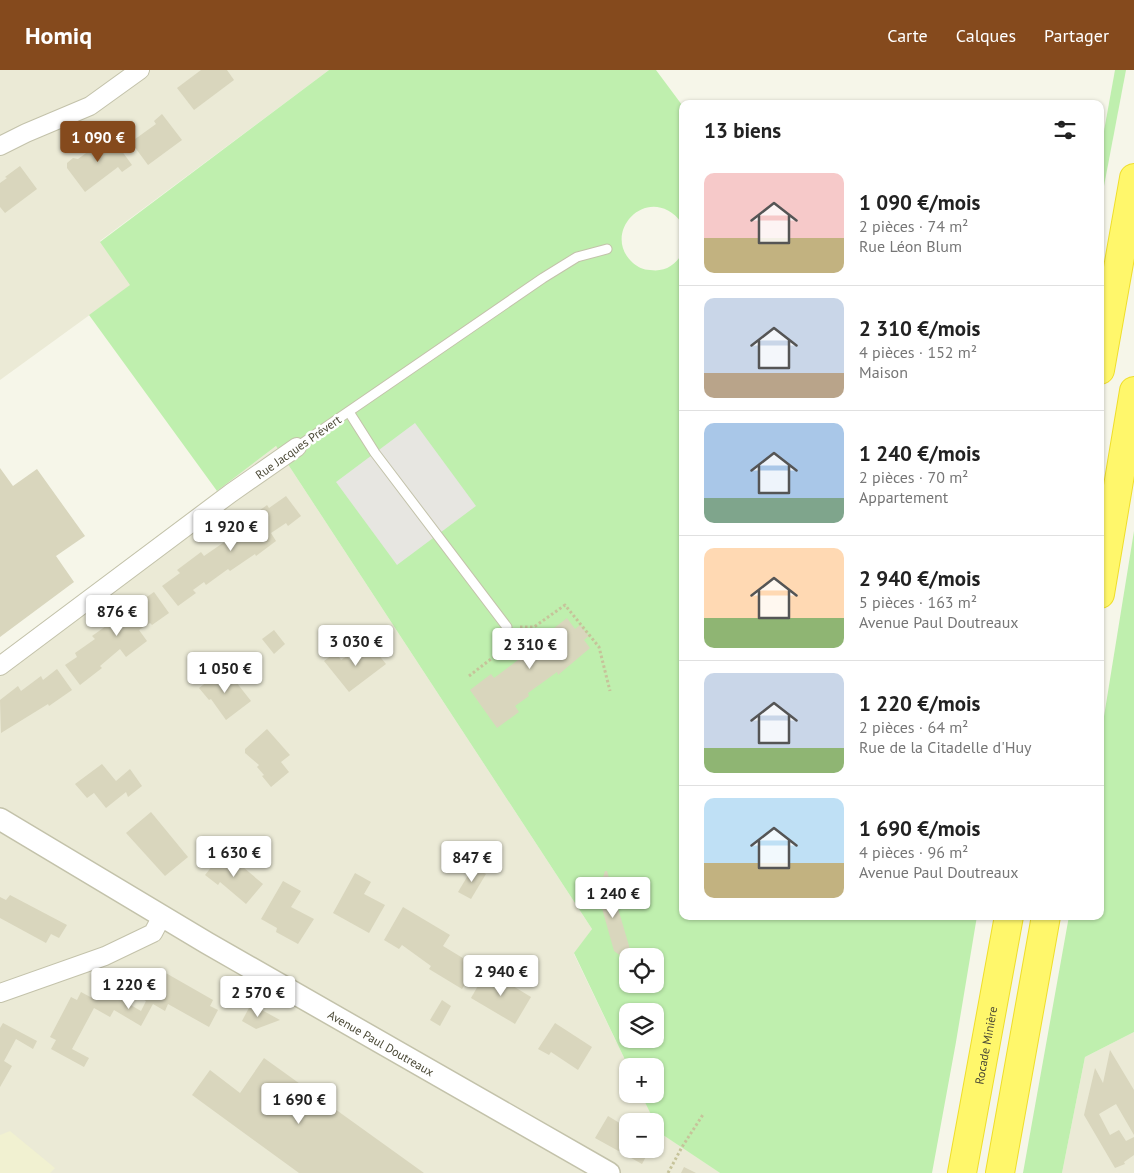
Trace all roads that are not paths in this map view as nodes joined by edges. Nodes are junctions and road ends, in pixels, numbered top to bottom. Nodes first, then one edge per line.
1 (140, 70) edge
2 (0, 146) edge
3 (1134, 178) edge
4 (607, 248) dead end
5 (1104, 346) edge
6 (1134, 391) edge
7 (349, 412) junction
8 (298, 447) joint
9 (1104, 570) edge
10 (507, 627) road end
11 (0, 666) edge
12 (0, 819) edge
13 (162, 916) junction
14 (1008, 920) edge
15 (1045, 920) edge
16 (0, 993) edge
17 (964, 1165) edge
18 (1001, 1169) edge
19 (609, 1173) edge

1 - 2 street
3 - 5 highway
4 - 7 lane, Rue Jacques Prévert
6 - 9 highway
7 - 8 lane, Rue Jacques Prévert
7 - 10 lane
8 - 11 street, Rue Jacques Prévert
12 - 13 street, Avenue Paul Doutreaux
13 - 16 street
13 - 19 street, Avenue Paul Doutreaux
14 - 17 highway, Rocade Minière
15 - 18 highway

